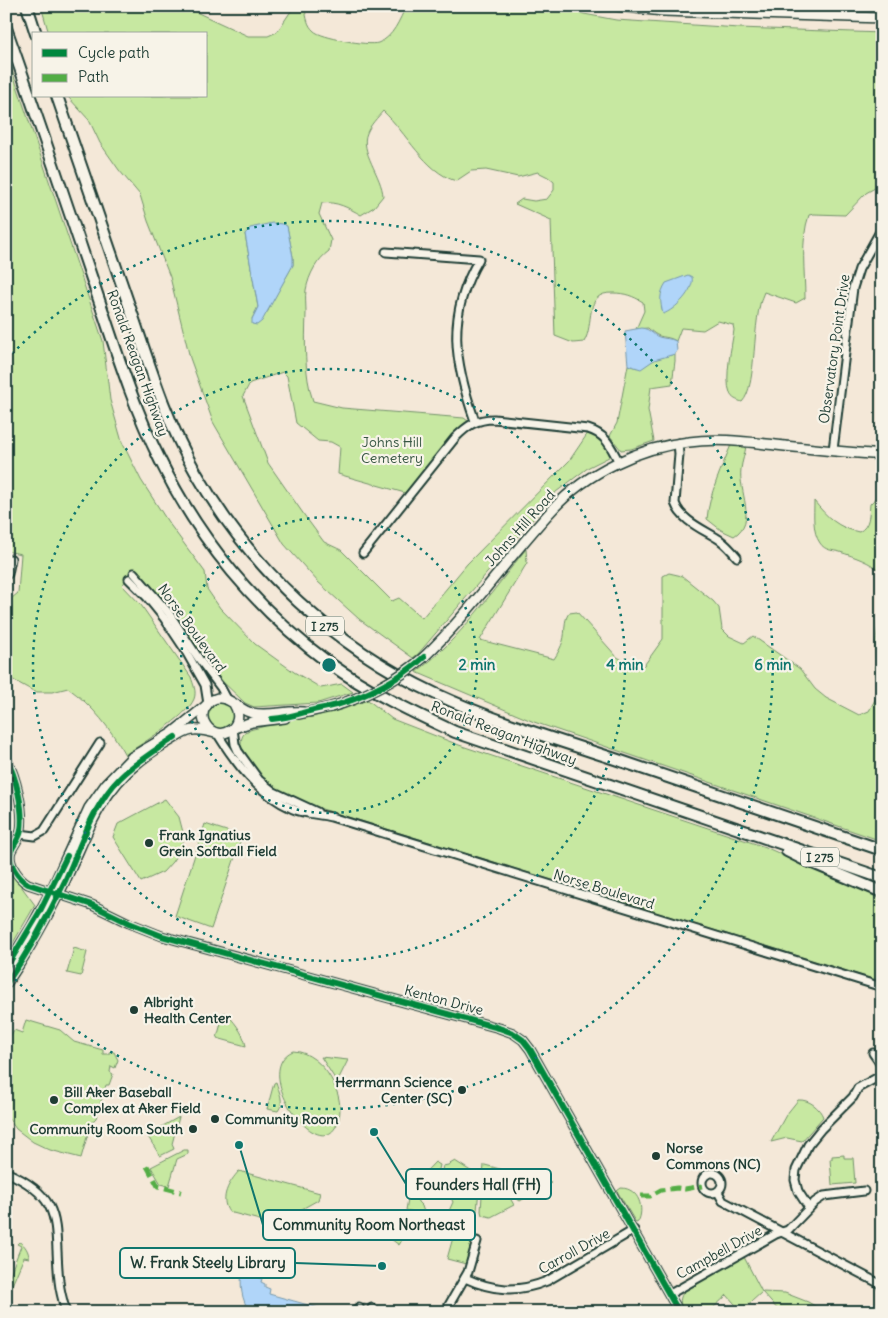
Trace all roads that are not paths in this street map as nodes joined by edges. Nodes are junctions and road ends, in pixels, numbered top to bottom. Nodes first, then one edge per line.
1 (27, 6) edge
2 (617, 6) edge
3 (853, 6) edge
4 (853, 16) junction
5 (882, 18) edge
6 (6, 28) edge
7 (35, 32) edge
8 (59, 98) edge
9 (882, 228) edge
10 (386, 252) dead end
11 (475, 421) junction
12 (678, 443) junction
13 (833, 450) junction
14 (882, 455) edge
15 (619, 462) junction
16 (363, 553) dead end
17 (737, 557) dead end
18 (11, 559) dead end
19 (6, 575) edge
20 (230, 702) junction
21 (207, 704) junction
22 (303, 712) junction
23 (234, 728) junction
24 (216, 733) junction
25 (100, 743) dead end
26 (6, 758) edge
27 (319, 814) junction
28 (20, 834) junction
29 (758, 836) junction
30 (882, 850) edge
31 (882, 878) edge
32 (882, 892) edge
33 (54, 893) junction
34 (6, 968) edge
35 (6, 984) edge
36 (882, 987) edge
37 (873, 1054) dead end
38 (882, 1066) edge
39 (882, 1075) edge
40 (6, 1172) edge
41 (864, 1191) dead end
42 (718, 1192) dead end
43 (809, 1208) junction
44 (634, 1230) junction
45 (780, 1232) junction
46 (477, 1240) dead end
47 (465, 1278) junction
48 (882, 1285) edge
49 (670, 1294) junction
50 (66, 1312) edge
51 (444, 1312) edge
52 (679, 1312) edge

1 - 7 highway
2 - 4 main road
3 - 4 street
4 - 5 main road
6 - 29 highway, Ronald Reagan Highway / I 275
8 - 30 highway, Ronald Reagan Highway / I 275
9 - 13 street, Observatory Point Drive
10 - 11 street
11 - 15 street
11 - 16 street
12 - 13 main road, Johns Hill Road
12 - 15 main road, Johns Hill Road
12 - 17 street
13 - 14 main road, Johns Hill Road
15 - 22 main road, Johns Hill Road, bridge
18 - 19 street
20 - 21 main road
20 - 21 street, Norse Boulevard
20 - 22 main road, Johns Hill Road
20 - 23 main road
21 - 24 main road
21 - 33 main road
22 - 23 main road, Johns Hill Road
23 - 24 main road
23 - 27 street, Norse Boulevard
24 - 27 street, Norse Boulevard
24 - 33 main road
25 - 28 street
26 - 28 street
27 - 36 street, Norse Boulevard
28 - 33 street, Kenton Drive
29 - 31 highway, Ronald Reagan Highway / I 275
29 - 32 highway
33 - 34 main road
33 - 35 main road
33 - 44 street, Kenton Drive
37 - 38 street
39 - 43 street
40 - 50 street
41 - 43 street, Campbell Drive
42 - 45 street, Campbell Drive
43 - 45 street, Campbell Drive
44 - 47 street, Carroll Drive
44 - 49 street, Kenton Drive
45 - 48 street, Campbell Drive
45 - 49 street, Campbell Drive
46 - 47 street
47 - 51 street
49 - 52 street, Kenton Drive

